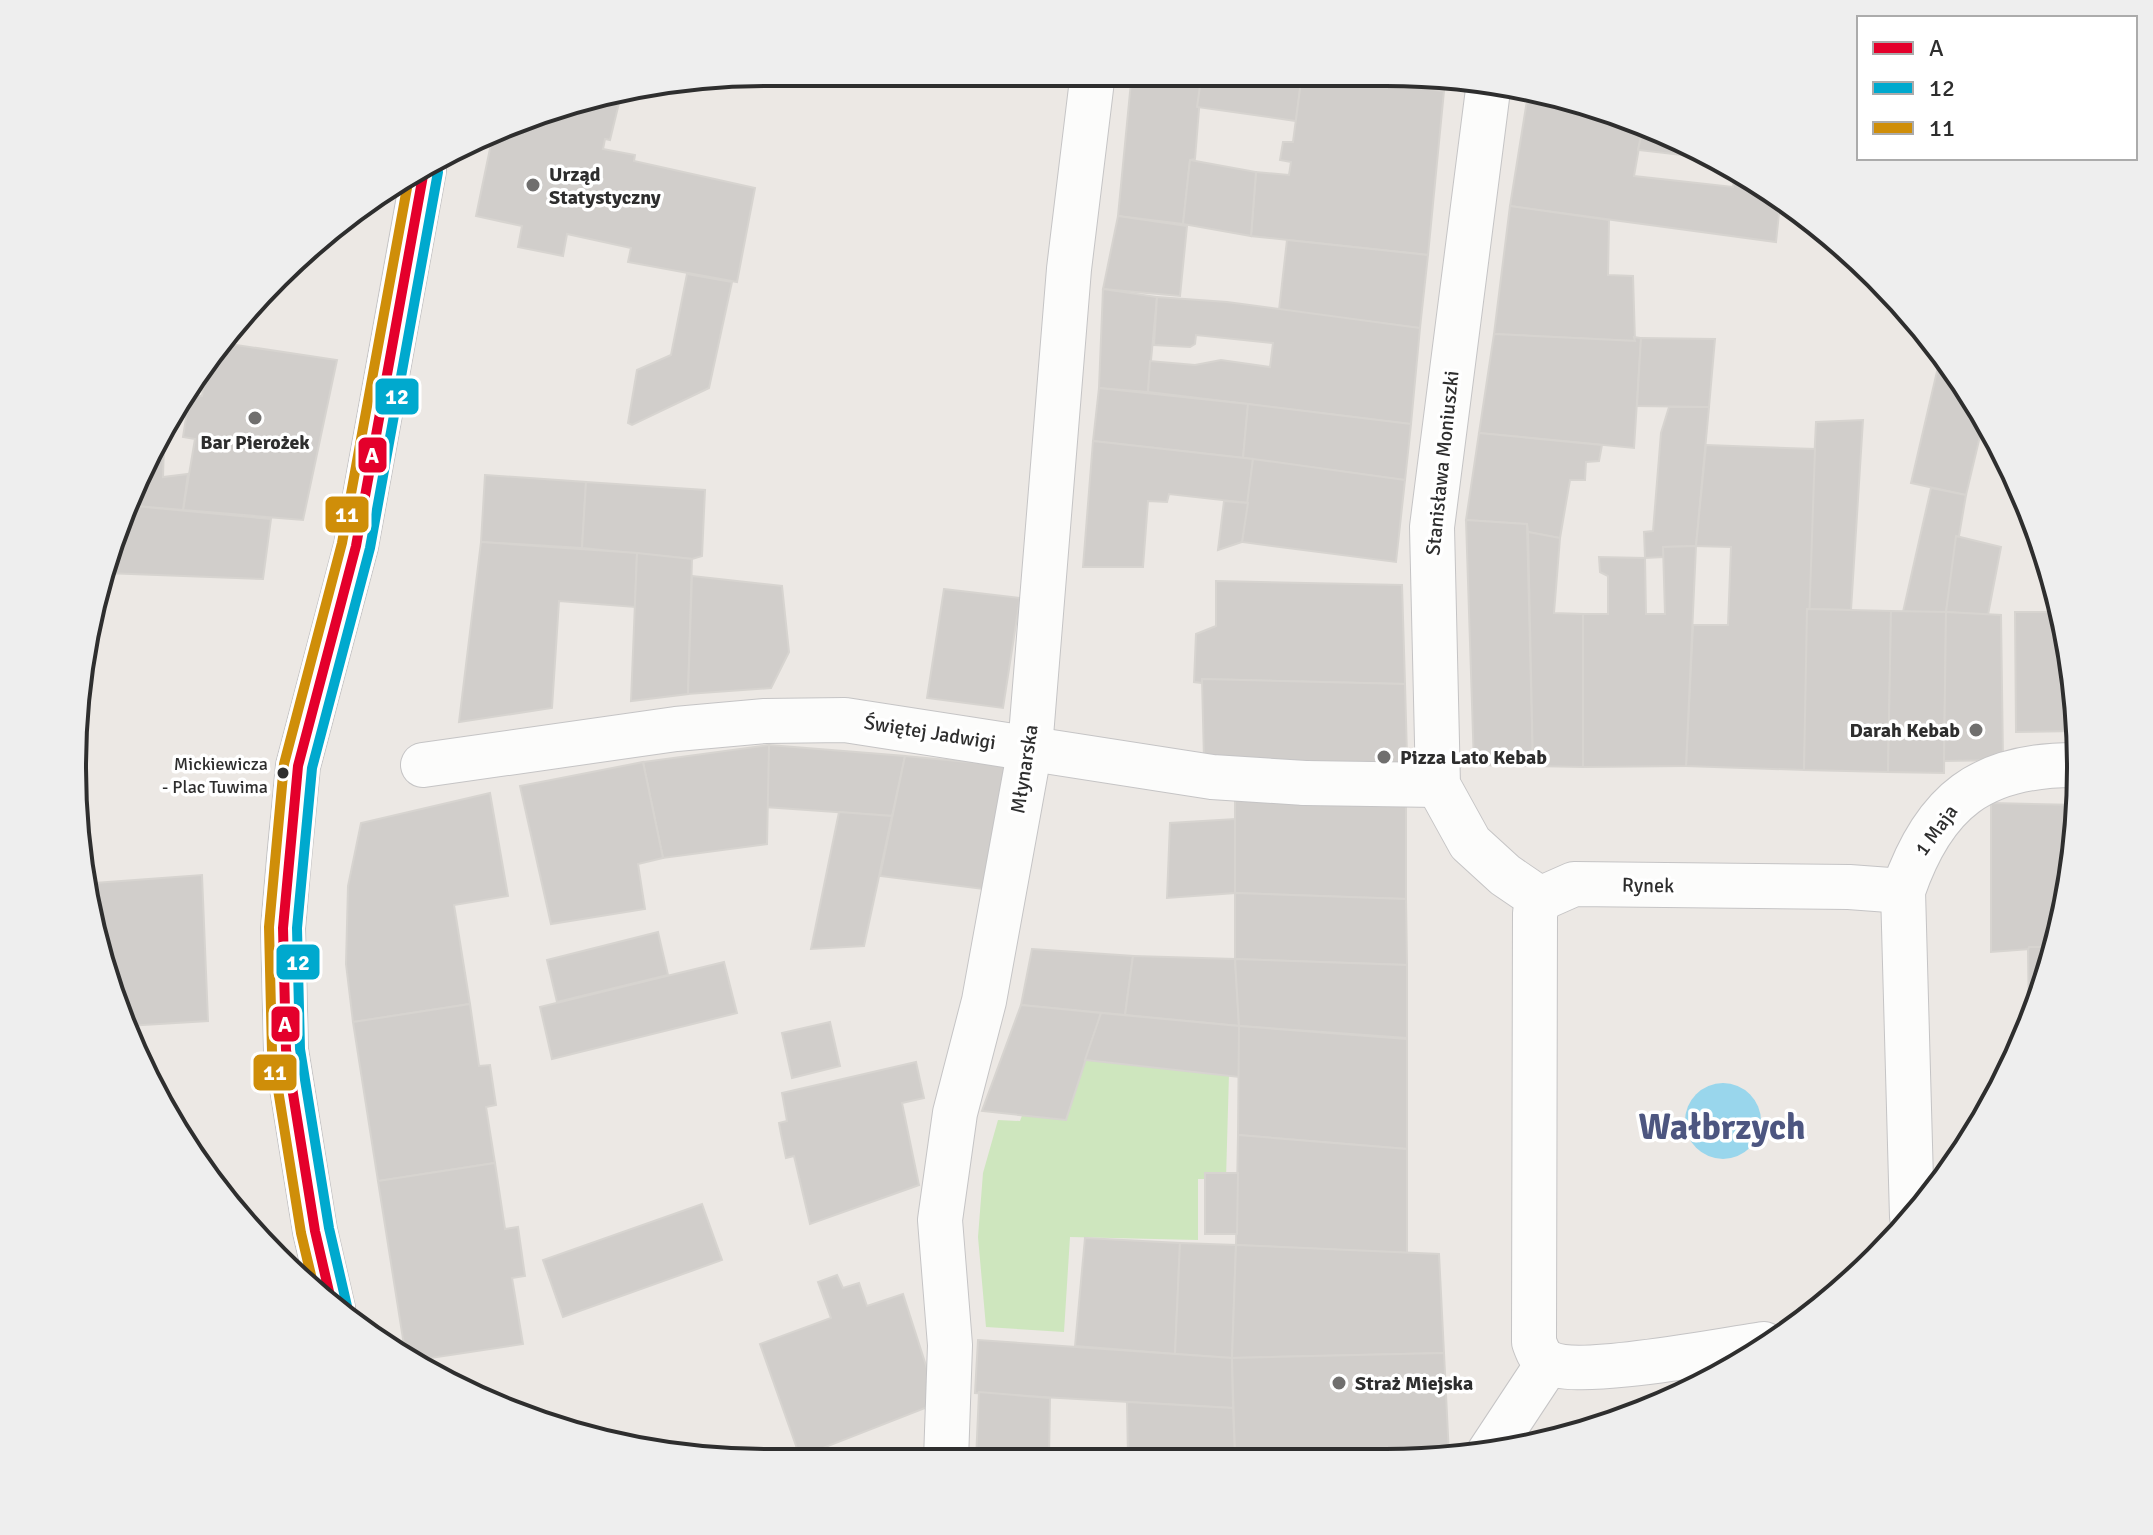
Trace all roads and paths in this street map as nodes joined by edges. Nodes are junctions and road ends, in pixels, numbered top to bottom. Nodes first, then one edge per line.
1 (1091, 86) edge
2 (1488, 94) edge
3 (422, 180) edge
4 (1030, 748) junction
5 (423, 765) dead end
6 (2067, 765) edge
7 (1438, 785) junction
8 (1903, 891) junction
9 (1540, 899) junction
10 (1912, 1200) edge
11 (328, 1288) edge
12 (1744, 1347) edge
13 (1548, 1363) junction
14 (1498, 1439) edge
15 (946, 1449) edge

1 - 4 street, Młynarska
2 - 7 street, Stanisława Moniuszki
3 - 11 street
4 - 5 street, Świętej Jadwigi
4 - 7 street, Świętej Jadwigi
4 - 15 street, Młynarska
6 - 8 street, 1 Maja
7 - 9 street, Stanisława Moniuszki
8 - 9 street, Rynek
8 - 10 street
9 - 13 street
12 - 13 street
13 - 14 street

